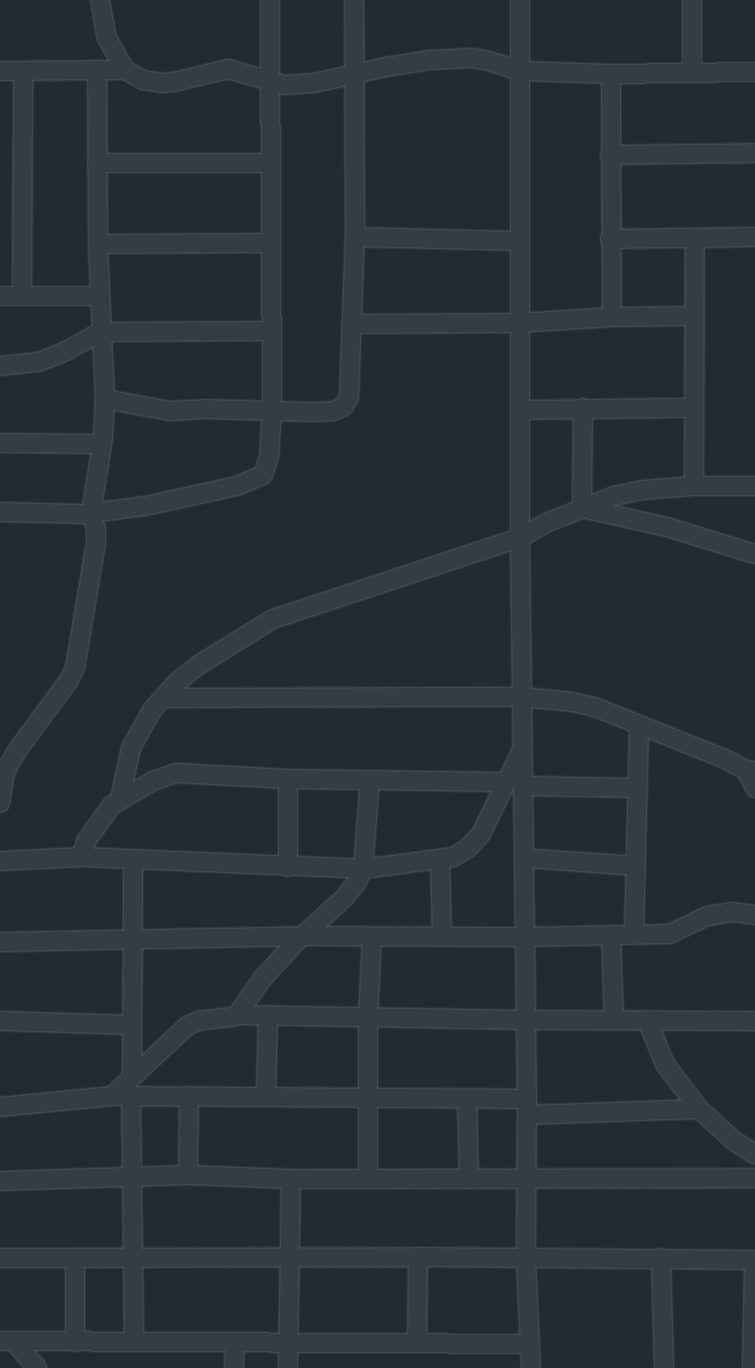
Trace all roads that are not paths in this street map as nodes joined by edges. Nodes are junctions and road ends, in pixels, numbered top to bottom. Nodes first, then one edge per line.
1 (100, 0) edge
2 (270, 0) edge
3 (354, 0) edge
4 (520, 0) edge
5 (692, 0) edge
6 (97, 70) junction
7 (125, 70) junction
8 (0, 72) edge
9 (23, 72) junction
10 (520, 72) junction
11 (755, 72) edge
12 (692, 73) junction
13 (611, 74) junction
14 (355, 75) junction
15 (270, 80) junction
16 (755, 153) edge
17 (610, 156) junction
18 (98, 163) junction
19 (270, 163) junction
20 (355, 237) junction
21 (755, 237) edge
22 (610, 239) junction
23 (695, 239) junction
24 (518, 241) junction
25 (271, 243) junction
26 (98, 244) junction
27 (0, 296) edge
28 (22, 296) junction
29 (99, 296) junction
30 (694, 316) junction
31 (612, 317) junction
32 (518, 323) junction
33 (352, 324) junction
34 (272, 331) junction
35 (100, 332) junction
36 (0, 366) edge
37 (105, 399) junction
38 (583, 408) junction
39 (694, 408) junction
40 (272, 410) junction
41 (520, 410) junction
42 (0, 443) edge
43 (102, 444) junction
44 (694, 486) junction
45 (755, 486) edge
46 (582, 508) junction
47 (0, 512) edge
48 (91, 513) junction
49 (520, 538) junction
50 (755, 554) edge
51 (522, 697) junction
52 (163, 698) junction
53 (639, 726) junction
54 (750, 770) edge
55 (288, 779) junction
56 (370, 780) junction
57 (515, 784) junction
58 (637, 788) junction
59 (755, 788) edge
60 (120, 799) junction
61 (0, 802) edge
62 (82, 857) junction
63 (524, 858) junction
64 (440, 860) junction
65 (0, 861) edge
66 (133, 861) junction
67 (635, 866) junction
68 (288, 867) junction
69 (363, 869) junction
70 (755, 915) edge
71 (634, 934) junction
72 (611, 935) junction
73 (304, 936) junction
74 (442, 936) junction
75 (372, 937) junction
76 (525, 937) junction
77 (133, 939) junction
78 (0, 942) edge
79 (237, 1015) junction
80 (268, 1015) junction
81 (368, 1017) junction
82 (526, 1020) junction
83 (614, 1020) junction
84 (647, 1020) junction
85 (755, 1020) edge
86 (0, 1021) edge
87 (132, 1025) junction
88 (132, 1076) junction
89 (112, 1096) junction
90 (131, 1096) junction
91 (189, 1096) junction
92 (266, 1098) junction
93 (368, 1098) junction
94 (467, 1100) junction
95 (0, 1107) edge
96 (527, 1107) junction
97 (699, 1110) junction
98 (755, 1154) edge
99 (188, 1175) junction
100 (368, 1177) junction
101 (132, 1178) junction
102 (469, 1178) junction
103 (755, 1178) edge
104 (291, 1179) junction
105 (526, 1179) junction
106 (0, 1181) edge
107 (132, 1257) junction
108 (289, 1257) junction
109 (418, 1257) junction
110 (0, 1258) edge
111 (75, 1258) junction
112 (661, 1258) junction
113 (526, 1259) junction
114 (754, 1260) edge
115 (7, 1341) edge
116 (75, 1342) junction
117 (134, 1342) junction
118 (234, 1342) junction
119 (288, 1343) junction
120 (418, 1343) junction
121 (529, 1344) junction
122 (37, 1368) edge
123 (234, 1368) edge
124 (288, 1368) edge
125 (531, 1368) edge
126 (664, 1368) edge
127 (752, 1368) edge

1 - 7 street
2 - 15 street
3 - 14 street
4 - 10 street
5 - 12 street
6 - 7 street
6 - 9 street
6 - 18 street
7 - 15 street
8 - 9 street
9 - 28 street
10 - 13 street
10 - 14 street
10 - 24 street
11 - 12 street
12 - 13 street
13 - 17 street
14 - 15 street
14 - 20 street
15 - 19 street
16 - 17 street
17 - 22 street
18 - 19 street
18 - 26 street
19 - 25 street
20 - 24 street
20 - 33 street
21 - 23 street
22 - 23 street
22 - 31 street
23 - 30 street
24 - 32 street
25 - 26 street
25 - 34 street
26 - 29 street
27 - 28 street
28 - 29 street
29 - 35 street
30 - 31 street
30 - 39 street
31 - 32 street
32 - 33 street
32 - 41 street
33 - 40 street
34 - 35 street
34 - 40 street
35 - 36 street
35 - 37 street
37 - 40 street
37 - 43 street
38 - 39 street
38 - 41 street
38 - 46 street
39 - 44 street
40 - 48 street
41 - 49 street
42 - 43 street
43 - 48 street
44 - 45 street
44 - 46 street
46 - 49 street
46 - 50 street
47 - 48 street
48 - 61 street
49 - 51 street
49 - 52 street
51 - 52 street
51 - 53 street
51 - 57 street
52 - 60 street
53 - 54 street
53 - 58 street
54 - 59 street
55 - 56 street
55 - 60 street
55 - 68 street
56 - 57 street
56 - 69 street
57 - 58 street
57 - 63 street
57 - 64 street
58 - 67 street
60 - 62 street
62 - 65 street
62 - 66 street
63 - 67 street
63 - 76 street
64 - 69 street
64 - 74 street
66 - 68 street
66 - 77 street
67 - 71 street
68 - 69 street
69 - 73 street
70 - 71 street
71 - 72 street
72 - 76 street
72 - 83 street
73 - 75 street
73 - 77 street
73 - 79 street
74 - 75 street
74 - 76 street
75 - 81 street
76 - 82 street
77 - 78 street
77 - 87 street
79 - 80 street
79 - 88 street
80 - 81 street
80 - 92 street
81 - 82 street
81 - 93 street
82 - 83 street
82 - 96 street
83 - 84 street
84 - 85 street
84 - 97 street
86 - 87 street
87 - 88 street
88 - 89 street
89 - 90 street
89 - 95 street
90 - 91 street
90 - 101 street
91 - 92 street
91 - 99 street
92 - 93 street
93 - 94 street
93 - 100 street
94 - 96 street
94 - 102 street
96 - 97 street
96 - 105 street
97 - 98 street
99 - 101 street
99 - 104 street
100 - 102 street
100 - 104 street
101 - 106 street
101 - 107 street
102 - 105 street
103 - 105 street
104 - 108 street
105 - 113 street
107 - 108 street
107 - 111 street
107 - 117 street
108 - 109 street
108 - 119 street
109 - 113 street
109 - 120 street
110 - 111 street
111 - 116 street
112 - 113 street
112 - 114 street
112 - 126 street
113 - 121 street
114 - 127 street
115 - 116 street
115 - 122 street
116 - 117 street
117 - 118 street
118 - 119 street
118 - 123 street
119 - 120 street
119 - 124 street
120 - 121 street
121 - 125 street

